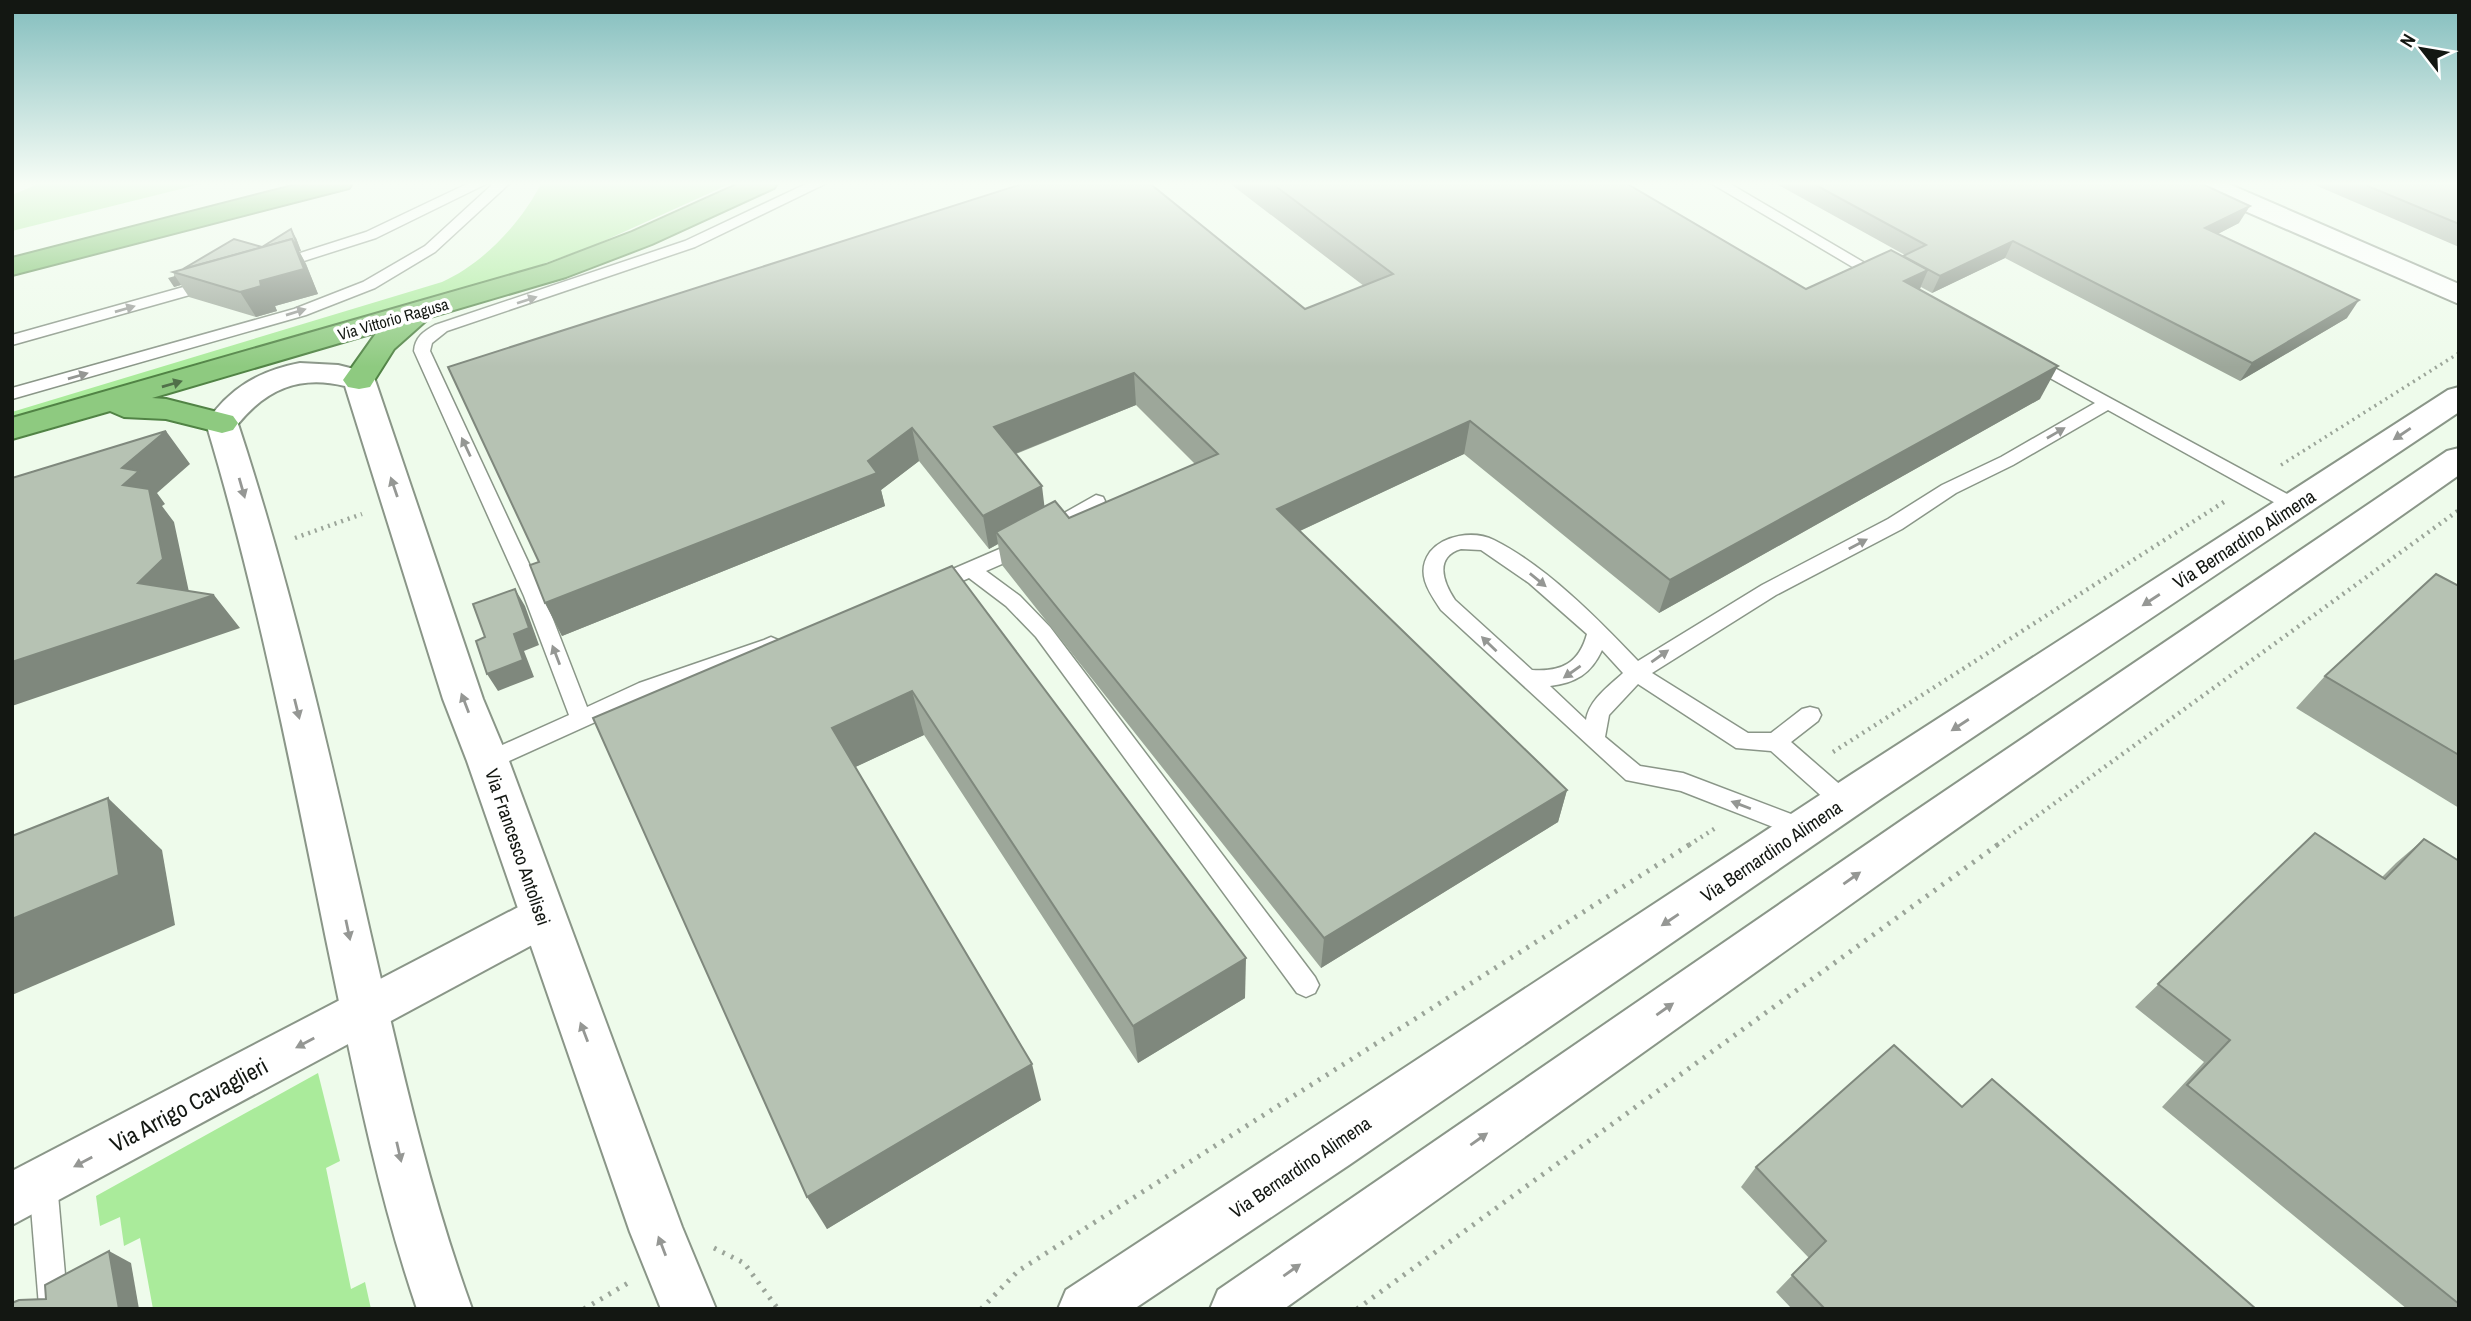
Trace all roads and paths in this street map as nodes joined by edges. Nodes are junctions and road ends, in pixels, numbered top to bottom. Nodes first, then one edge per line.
1 (102, 244) edge
2 (343, 244) edge
3 (436, 244) edge
4 (624, 244) edge
5 (690, 244) edge
6 (1824, 244) edge
7 (2342, 244) edge
8 (12, 267) edge
9 (266, 268) edge
10 (227, 280) edge
11 (1898, 286) edge
12 (2459, 295) edge
13 (425, 310) junction
14 (12, 340) edge
15 (2015, 351) edge
16 (2459, 353) edge
17 (359, 380) junction
18 (12, 394) edge
19 (2459, 397) edge
20 (2108, 403) junction
21 (97, 406) junction
22 (222, 423) junction
23 (12, 429) edge
24 (2318, 443) dead end
25 (2459, 459) edge
26 (2230, 498) dead end
27 (1096, 500) dead end
28 (2295, 506) junction
29 (2459, 510) edge
30 (364, 514) dead end
31 (292, 539) dead end
32 (972, 570) junction
33 (908, 595) edge
34 (1598, 632) junction
35 (792, 639) edge
36 (1636, 673) junction
37 (1526, 678) junction
38 (1810, 715) dead end
39 (581, 719) junction
40 (1594, 740) junction
41 (1776, 742) junction
42 (1828, 755) dead end
43 (488, 761) junction
44 (1844, 802) junction
45 (1718, 827) dead end
46 (1804, 829) junction
47 (542, 918) junction
48 (1306, 985) dead end
49 (365, 1011) junction
50 (28, 1191) edge
51 (707, 1246) dead end
52 (54, 1306) edge
53 (445, 1309) edge
54 (689, 1309) edge
55 (778, 1309) edge
56 (981, 1309) edge
57 (1085, 1309) edge
58 (1237, 1309) edge
59 (1357, 1309) edge

1 - 8 highway
2 - 9 lane
18 -> 3 lane
4 - 13 highway, Via Vittorio Ragusa
39 -> 5 lane
6 - 11 lane
7 - 12 street
14 -> 10 lane
13 - 17 highway
21 -> 13 highway, Via Vittorio Ragusa
15 - 20 lane
16 - 24 path
17 - 22 street
43 -> 17 street, Via Francesco Antolisei
19 -> 28 street, Via Bernardino Alimena
20 - 28 lane
36 -> 20 lane
21 - 22 highway
21 - 23 highway, Via Vittorio Ragusa
22 -> 49 street
58 -> 25 street
26 - 42 path
27 - 32 lane
28 -> 44 street, Via Bernardino Alimena
29 - 59 path
30 - 31 path
32 - 33 lane
32 - 48 lane
34 - 36 lane
34 -> 37 lane
37 -> 34 lane
35 - 39 lane
36 - 40 lane
36 - 41 lane
37 - 40 lane
38 - 41 lane
39 - 43 lane
46 -> 40 lane
41 - 44 lane
43 - 47 street, Via Francesco Antolisei
44 - 46 street, Via Bernardino Alimena
45 - 56 path
46 -> 57 street, Via Bernardino Alimena
47 - 49 street, Via Arrigo Cavaglieri
54 -> 47 street, Via Francesco Antolisei
49 -> 50 street, Via Arrigo Cavaglieri
49 -> 53 street
50 - 52 lane
51 - 55 path

